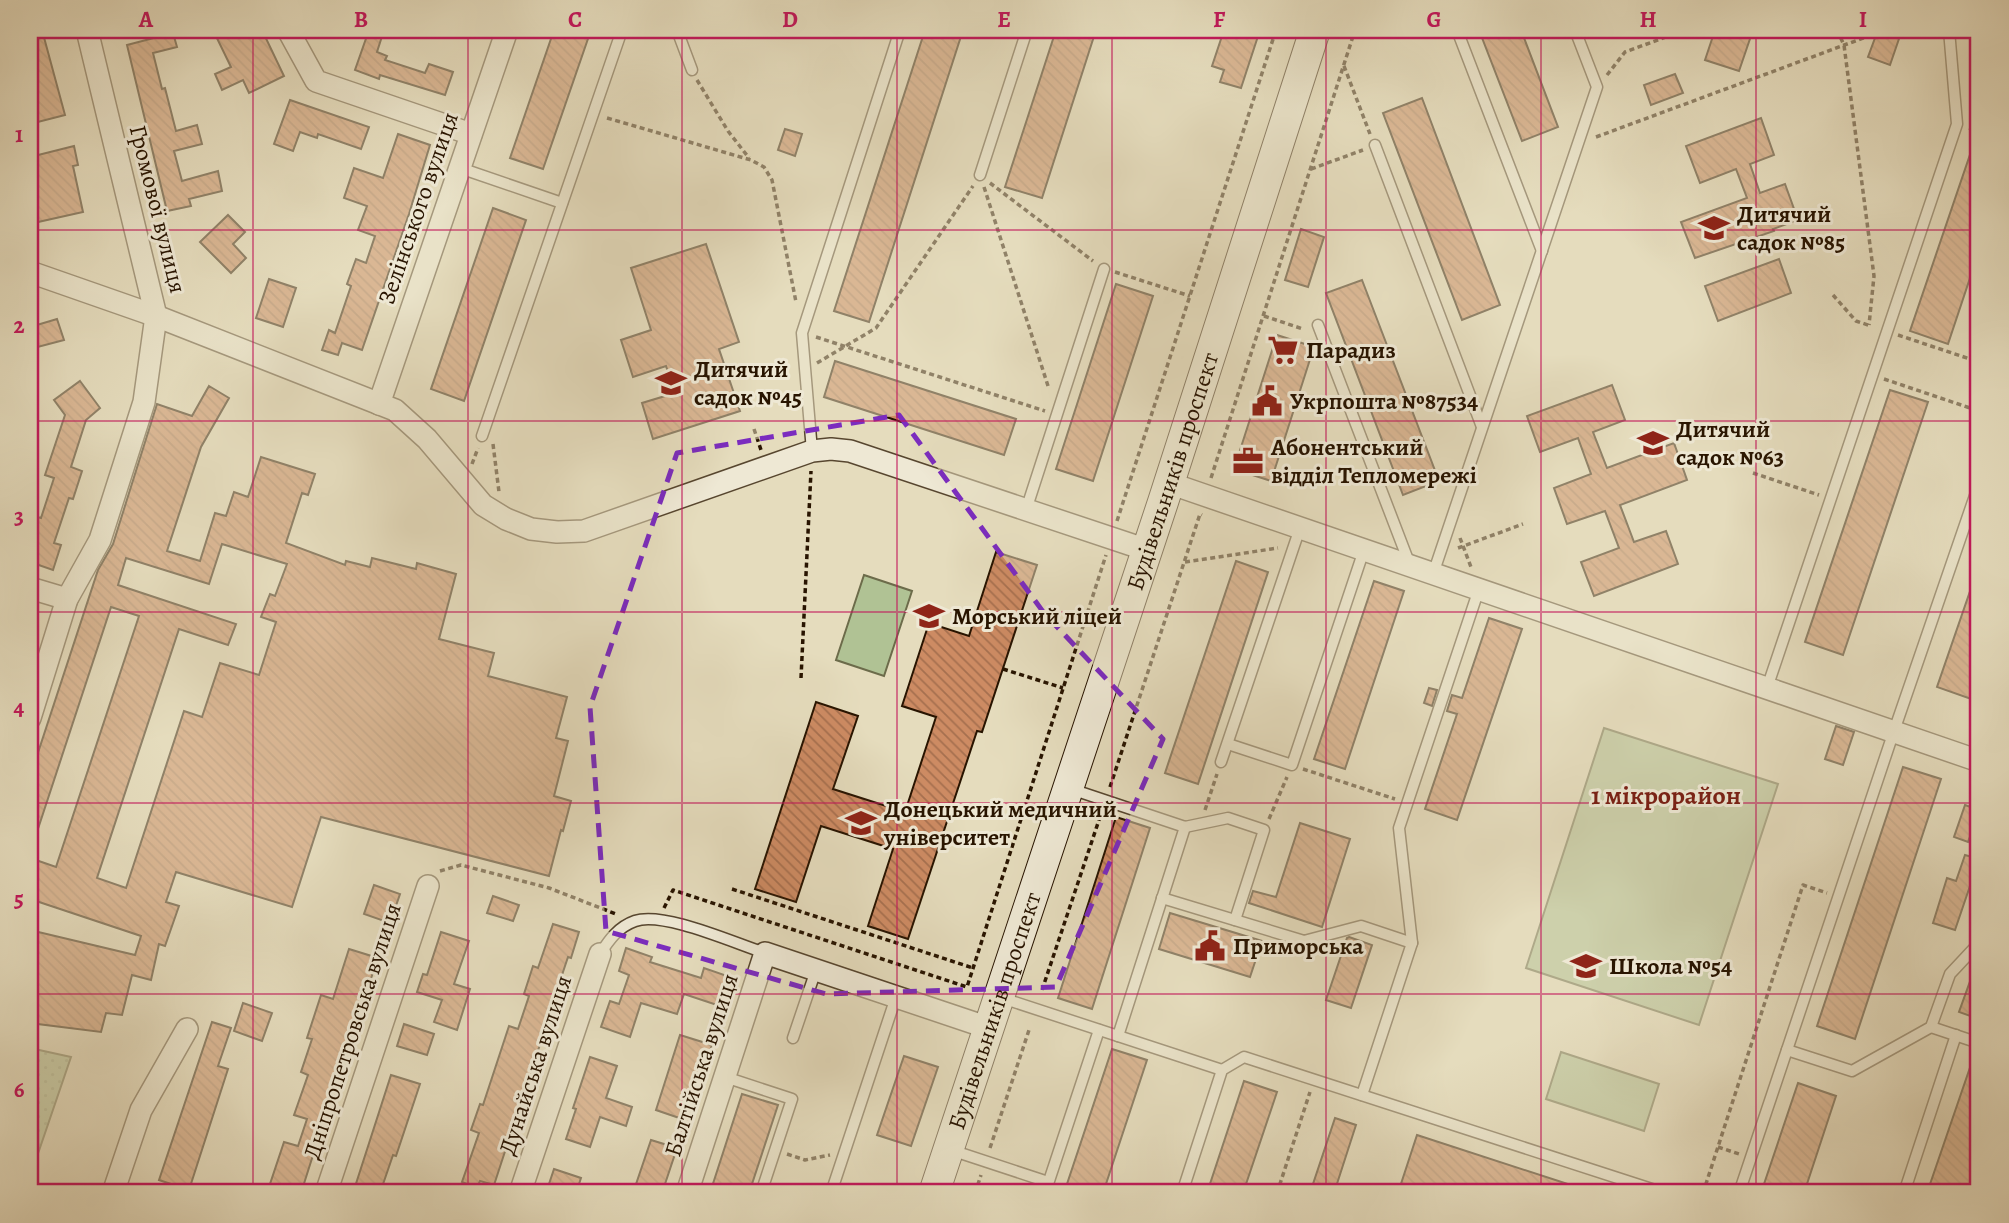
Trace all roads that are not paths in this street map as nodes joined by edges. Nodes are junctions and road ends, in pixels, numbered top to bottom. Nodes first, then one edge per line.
1 (88, 30) edge
2 (288, 30) edge
3 (507, 30) edge
4 (622, 30) edge
5 (677, 30) edge
6 (900, 30) edge
7 (1027, 30) edge
8 (1315, 30) edge
9 (1457, 30) edge
10 (1575, 30) edge
11 (1950, 30) edge
12 (692, 70) road end
13 (471, 134) junction
14 (1375, 145) road end
15 (460, 168) junction
16 (980, 176) road end
17 (562, 203) junction
18 (1542, 251) junction
19 (1104, 269) road end
20 (30, 272) edge
21 (156, 316) junction
22 (1320, 330) road end
23 (379, 404) junction
24 (1482, 427) junction
25 (487, 437) road end
26 (812, 452) junction
27 (1169, 483) junction
28 (1979, 484) edge
29 (1026, 510) junction
30 (1296, 537) junction
31 (1364, 550) junction
32 (1147, 551) junction
33 (1436, 564) junction
34 (1410, 566) junction
35 (30, 588) edge
36 (1479, 589) junction
37 (68, 599) junction
38 (1767, 688) junction
39 (30, 718) edge
40 (1894, 732) junction
41 (1228, 744) junction
42 (1979, 761) edge
43 (1221, 762) road end
44 (1068, 788) junction
45 (1185, 827) junction
46 (428, 886) road end
47 (1162, 898) junction
48 (1235, 920) junction
49 (1412, 943) junction
50 (1979, 943) edge
51 (765, 953) junction
52 (600, 954) joint
53 (816, 970) junction
54 (896, 997) junction
55 (999, 997) junction
56 (1931, 1027) junction
57 (989, 1028) junction
58 (187, 1029) dead end
59 (1098, 1030) junction
60 (1956, 1035) junction
61 (1118, 1036) junction
62 (793, 1038) dead end
63 (1979, 1043) edge
64 (1787, 1049) junction
65 (1222, 1070) junction
66 (725, 1077) junction
67 (1362, 1095) junction
68 (949, 1149) junction
69 (1046, 1188) edge
70 (113, 1193) edge
71 (326, 1193) edge
72 (520, 1193) edge
73 (687, 1193) edge
74 (761, 1193) edge
75 (831, 1193) edge
76 (934, 1193) edge
77 (1182, 1193) edge
78 (1664, 1193) edge
79 (1739, 1193) edge
80 (1904, 1193) edge

1 - 21 street, Громової вулиця
2 - 13 street
3 - 13 street, Зелінського вулиця
4 - 17 lane
5 - 12 lane
6 - 26 lane
7 - 16 lane
8 - 27 main road, Будівельників проспект
9 - 18 lane
10 - 18 lane
11 - 38 lane
13 - 15 street, Зелінського вулиця
14 - 24 lane
15 - 17 lane
15 - 23 street, Зелінського вулиця
17 - 25 lane
18 - 24 lane
19 - 29 lane
20 - 21 street
21 - 23 street
21 - 37 street, Громової вулиця
22 - 34 lane
23 - 26 street
24 - 33 lane
26 - 29 street
27 - 30 street
27 - 32 main road, Будівельників проспект
28 - 40 lane
29 - 32 street
30 - 31 street
30 - 41 lane
31 - 34 street
31 - 41 lane
32 - 44 main road, Будівельників проспект
33 - 34 street
33 - 36 street
35 - 37 street
36 - 38 street
36 - 49 lane
37 - 39 street, Громової вулиця
38 - 40 street
40 - 42 street
40 - 64 lane
41 - 43 lane
44 - 45 lane
44 - 55 main road, Будівельників проспект
45 - 47 lane
45 - 48 lane
46 - 71 street, Дніпропетровська вулиця
47 - 48 lane
47 - 61 lane
48 - 49 lane
49 - 67 lane
50 - 56 lane
51 - 52 lane
51 - 53 street
51 - 66 street, Балтійська вулиця
52 - 72 street, Дунайська вулиця
53 - 54 street
53 - 62 lane
54 - 57 street
54 - 75 lane
55 - 57 main road, Будівельників проспект
55 - 59 lane
56 - 60 lane
56 - 64 lane
57 - 68 main road, Будівельників проспект
58 - 70 street
59 - 61 lane
59 - 69 lane
60 - 63 lane
60 - 80 lane
61 - 65 lane
64 - 79 lane
65 - 67 lane
65 - 77 lane
66 - 73 street, Балтійська вулиця
66 - 74 lane
67 - 78 lane
68 - 69 lane
68 - 76 main road, Будівельників проспект

